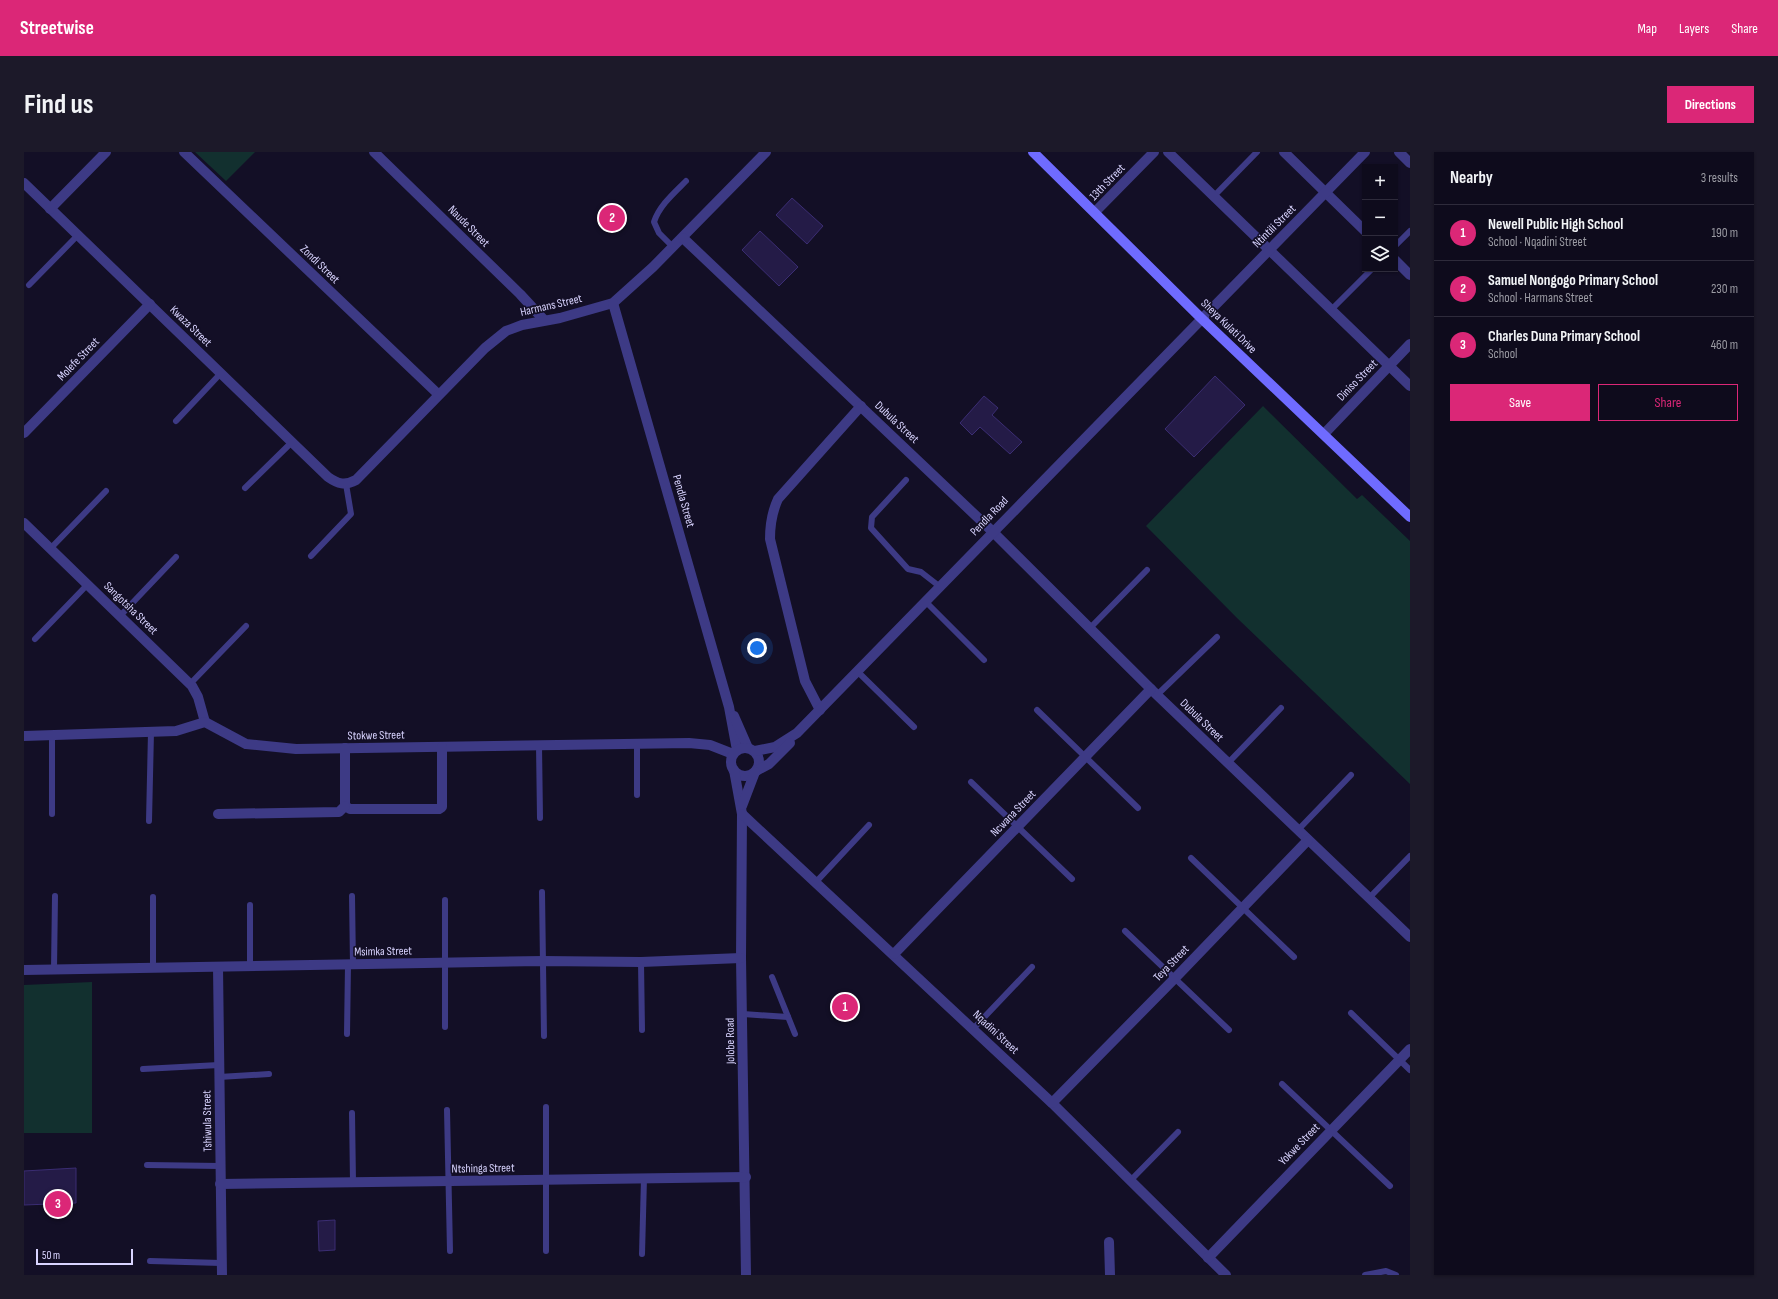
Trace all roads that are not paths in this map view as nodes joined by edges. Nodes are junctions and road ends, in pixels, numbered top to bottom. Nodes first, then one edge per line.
1 (106, 152) edge
2 (184, 152) edge
3 (374, 152) edge
4 (766, 152) edge
5 (1033, 152) edge
6 (1154, 152) edge
7 (1168, 152) edge
8 (1257, 152) edge
9 (1284, 152) edge
10 (1365, 152) edge
11 (1400, 152) edge
12 (1410, 163) edge
13 (686, 181) dead end
14 (24, 183) edge
15 (1325, 192) junction
16 (1214, 196) junction
17 (50, 208) junction
18 (1095, 212) junction
19 (1362, 228) edge
20 (1410, 231) edge
21 (78, 235) junction
22 (683, 238) junction
23 (1398, 243) edge
24 (673, 247) junction
25 (1268, 250) junction
26 (1398, 263) edge
27 (1369, 272) edge
28 (1410, 275) edge
29 (29, 285) dead end
30 (612, 303) junction
31 (150, 304) junction
32 (1331, 310) junction
33 (1201, 318) junction
34 (544, 320) junction
35 (1410, 344) edge
36 (1389, 366) junction
37 (222, 374) junction
38 (1410, 386) edge
39 (438, 394) junction
40 (861, 406) junction
41 (176, 421) dead end
42 (24, 433) edge
43 (1324, 434) junction
44 (292, 442) junction
45 (906, 480) dead end
46 (344, 484) junction
47 (245, 488) dead end
48 (106, 491) dead end
49 (1410, 517) edge
50 (24, 524) edge
51 (992, 531) junction
52 (50, 548) junction
53 (311, 556) dead end
54 (176, 557) dead end
55 (1147, 570) dead end
56 (88, 584) junction
57 (939, 586) junction
58 (925, 601) junction
59 (120, 616) junction
60 (246, 626) dead end
61 (1090, 628) junction
62 (1216, 637) dead end
63 (35, 639) dead end
64 (984, 660) dead end
65 (857, 671) junction
66 (190, 684) junction
67 (1154, 692) junction
68 (1280, 708) dead end
69 (820, 710) junction
70 (1037, 710) dead end
71 (205, 722) junction
72 (914, 727) dead end
73 (151, 732) junction
74 (797, 733) junction
75 (24, 736) edge
76 (52, 736) junction
77 (637, 743) junction
78 (539, 745) junction
79 (442, 747) junction
80 (345, 748) junction
81 (743, 750) junction
82 (1086, 757) junction
83 (1228, 763) junction
84 (734, 770) junction
85 (755, 772) junction
86 (1351, 775) dead end
87 (971, 782) dead end
88 (638, 795) dead end
89 (345, 806) junction
90 (1138, 808) dead end
91 (742, 810) junction
92 (52, 814) dead end
93 (218, 814) dead end
94 (540, 818) dead end
95 (149, 821) dead end
96 (869, 825) dead end
97 (1018, 827) junction
98 (1298, 830) junction
99 (1308, 840) junction
100 (1410, 856) edge
101 (1191, 858) dead end
102 (1072, 879) dead end
103 (816, 882) junction
104 (542, 892) dead end
105 (55, 896) dead end
106 (352, 896) dead end
107 (153, 897) dead end
108 (1369, 898) junction
109 (445, 900) dead end
110 (250, 905) dead end
111 (1242, 908) junction
112 (1125, 931) dead end
113 (1410, 937) edge
114 (894, 954) junction
115 (1294, 957) dead end
116 (741, 958) junction
117 (543, 961) junction
118 (641, 962) junction
119 (445, 963) junction
120 (350, 965) junction
121 (218, 967) junction
122 (250, 967) junction
123 (1032, 967) dead end
124 (153, 968) junction
125 (54, 969) junction
126 (24, 970) edge
127 (772, 977) dead end
128 (1174, 979) junction
129 (1351, 1013) dead end
130 (743, 1014) junction
131 (788, 1017) junction
132 (445, 1027) dead end
133 (973, 1029) junction
134 (642, 1030) dead end
135 (1230, 1030) dead end
136 (347, 1034) dead end
137 (795, 1034) dead end
138 (544, 1036) dead end
139 (1410, 1049) edge
140 (1399, 1060) junction
141 (219, 1066) junction
142 (143, 1069) dead end
143 (1410, 1070) edge
144 (269, 1074) dead end
145 (219, 1077) junction
146 (1282, 1084) dead end
147 (1052, 1103) junction
148 (546, 1107) dead end
149 (447, 1110) dead end
150 (352, 1113) dead end
151 (1331, 1129) junction
152 (1178, 1132) dead end
153 (148, 1165) dead end
154 (220, 1166) junction
155 (746, 1177) junction
156 (644, 1178) junction
157 (546, 1180) junction
158 (447, 1181) junction
159 (1130, 1181) junction
160 (352, 1182) junction
161 (220, 1184) junction
162 (1390, 1186) dead end
163 (1109, 1242) dead end
164 (450, 1251) dead end
165 (546, 1251) dead end
166 (642, 1254) dead end
167 (1208, 1258) junction
168 (150, 1261) dead end
169 (221, 1263) junction
170 (222, 1275) edge
171 (746, 1275) edge
172 (1110, 1275) edge
173 (1226, 1275) edge
174 (1365, 1275) edge
175 (1396, 1275) edge

1 - 17 street
2 - 39 street, Zondi Street
3 - 34 street, Naude Street
4 - 22 street, Harmans Street
5 - 18 street, Sheya Kulati Drive
6 - 18 street, 13th Street
7 - 16 street
8 - 16 lane
9 - 15 street
10 - 15 street, Ntintili Street
11 - 12 street
13 - 24 lane
14 - 17 street, Kwaza Street
15 - 19 street
15 - 25 street, Ntintili Street
16 - 25 street
17 - 21 street, Kwaza Street
18 - 33 street, Sheya Kulati Drive
20 - 23 lane
21 - 29 lane
21 - 31 street, Kwaza Street
22 - 24 street, Harmans Street
22 - 40 street, Dubula Street
24 - 30 street, Harmans Street
25 - 32 street
25 - 33 street, Ntintili Street
26 - 28 street
27 - 32 lane
30 - 34 street, Harmans Street
30 - 81 street, Pendla Street
31 - 37 street, Kwaza Street
31 - 42 street, Molefe Street
32 - 36 street
33 - 43 street, Sheya Kulati Drive
33 - 51 street, Pendla Road
34 - 39 street, Harmans Street
35 - 36 street, Diniso Street
36 - 38 street
36 - 43 street, Diniso Street
37 - 41 lane
37 - 44 street, Kwaza Street
39 - 46 street, Harmans Street
40 - 51 street, Dubula Street
40 - 69 street
43 - 49 street, Sheya Kulati Drive
44 - 46 street, Kwaza Street
44 - 47 lane
45 - 57 lane
46 - 53 lane
48 - 52 lane
50 - 52 street, Sangotsha Street
51 - 57 street, Pendla Road
51 - 61 street, Dubula Street
52 - 56 street, Sangotsha Street
54 - 59 lane
55 - 61 lane
56 - 59 street, Sangotsha Street
56 - 63 lane
57 - 58 street, Pendla Road
58 - 64 lane
58 - 65 street, Pendla Road
59 - 66 street, Sangotsha Street
60 - 66 lane
61 - 67 street, Dubula Street
62 - 67 lane
65 - 69 street, Pendla Road
65 - 72 lane
66 - 71 street, Sangotsha Street
67 - 82 street, Ncwana Street
67 - 83 street, Dubula Street
68 - 83 lane
69 - 74 street, Pendla Road
70 - 82 lane
71 - 73 street
71 - 80 street, Stokwe Street
73 - 76 street
73 - 95 lane
74 - 81 street, Pendla Road
74 - 85 street, Pendla Road
75 - 76 street
76 - 92 lane
77 - 78 street, Stokwe Street
77 - 81 street, Stokwe Street
77 - 88 lane
78 - 79 street, Stokwe Street
78 - 94 lane
79 - 80 street, Stokwe Street
79 - 89 street
80 - 89 street
81 - 84 street
81 - 85 street
82 - 90 lane
82 - 97 street, Ncwana Street
83 - 98 street, Dubula Street
84 - 85 street
84 - 91 street, Jolobe Road
85 - 91 street, Jolobe Road
86 - 98 lane
87 - 97 lane
89 - 93 street
91 - 103 street, Nqadini Street
91 - 116 street, Jolobe Road
96 - 103 lane
97 - 102 lane
97 - 114 street, Ncwana Street
98 - 99 street, Dubula Street
99 - 108 street, Dubula Street
99 - 111 street, Teya Street
100 - 108 lane
101 - 111 lane
103 - 114 street, Nqadini Street
104 - 117 lane
105 - 125 lane
106 - 120 lane
107 - 124 lane
108 - 113 street, Dubula Street
109 - 119 lane
110 - 122 lane
111 - 115 lane
111 - 128 street, Teya Street
112 - 128 lane
114 - 133 street, Nqadini Street
116 - 118 street, Msimka Street
116 - 130 street, Jolobe Road
117 - 118 street, Msimka Street
117 - 119 street, Msimka Street
117 - 138 lane
118 - 134 lane
119 - 120 street, Msimka Street
119 - 132 lane
120 - 122 street, Msimka Street
120 - 136 lane
121 - 122 street, Msimka Street
121 - 124 street, Msimka Street
121 - 141 street, Tshiwula Street
123 - 133 lane
124 - 125 street, Msimka Street
125 - 126 street, Msimka Street
127 - 131 lane
128 - 135 lane
128 - 147 street, Teya Street
129 - 140 lane
130 - 131 lane
130 - 155 street, Jolobe Road
131 - 137 lane
133 - 147 street, Nqadini Street
139 - 140 street, Yokwe Street
140 - 143 lane
140 - 151 street, Yokwe Street
141 - 142 lane
141 - 145 street, Tshiwula Street
144 - 145 lane
145 - 154 street, Tshiwula Street
146 - 151 lane
147 - 159 street, Nqadini Street
148 - 157 lane
149 - 158 lane
150 - 160 lane
151 - 162 lane
151 - 167 street, Yokwe Street
152 - 159 lane
153 - 154 lane
154 - 161 street, Tshiwula Street
155 - 156 street, Ntshinga Street
155 - 171 street, Jolobe Road
156 - 157 street, Ntshinga Street
156 - 166 lane
157 - 158 street, Ntshinga Street
157 - 165 lane
158 - 160 street, Ntshinga Street
158 - 164 lane
159 - 167 street, Nqadini Street
160 - 161 street, Ntshinga Street
161 - 169 street, Tshiwula Street
163 - 172 street
167 - 173 street, Nqadini Street
168 - 169 lane
169 - 170 street, Tshiwula Street
174 - 175 lane

